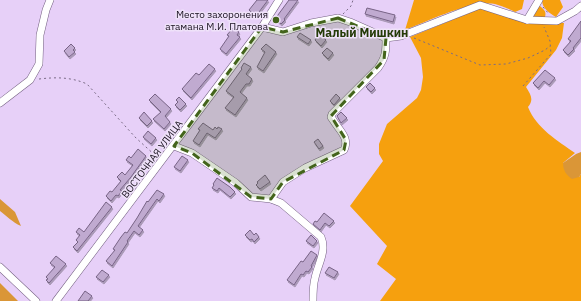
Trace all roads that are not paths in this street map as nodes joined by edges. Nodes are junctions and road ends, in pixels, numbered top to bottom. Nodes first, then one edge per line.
1 (50, 0) edge
2 (279, 0) edge
3 (539, 0) edge
4 (581, 6) edge
5 (530, 20) junction
6 (262, 27) junction
7 (386, 38) junction
8 (0, 103) edge
9 (174, 146) junction
10 (271, 200) junction
11 (0, 267) edge
12 (36, 301) edge
13 (56, 301) edge
14 (313, 301) edge

1 - 8 street
2 - 6 street, ВОСТОЧНАЯ УЛИЦА
3 - 5 street
4 - 5 street
5 - 7 street
6 - 7 street
6 - 9 street, ВОСТОЧНАЯ УЛИЦА
7 - 10 street
9 - 10 street
9 - 13 street, ВОСТОЧНАЯ УЛИЦА
10 - 14 street
11 - 12 street

